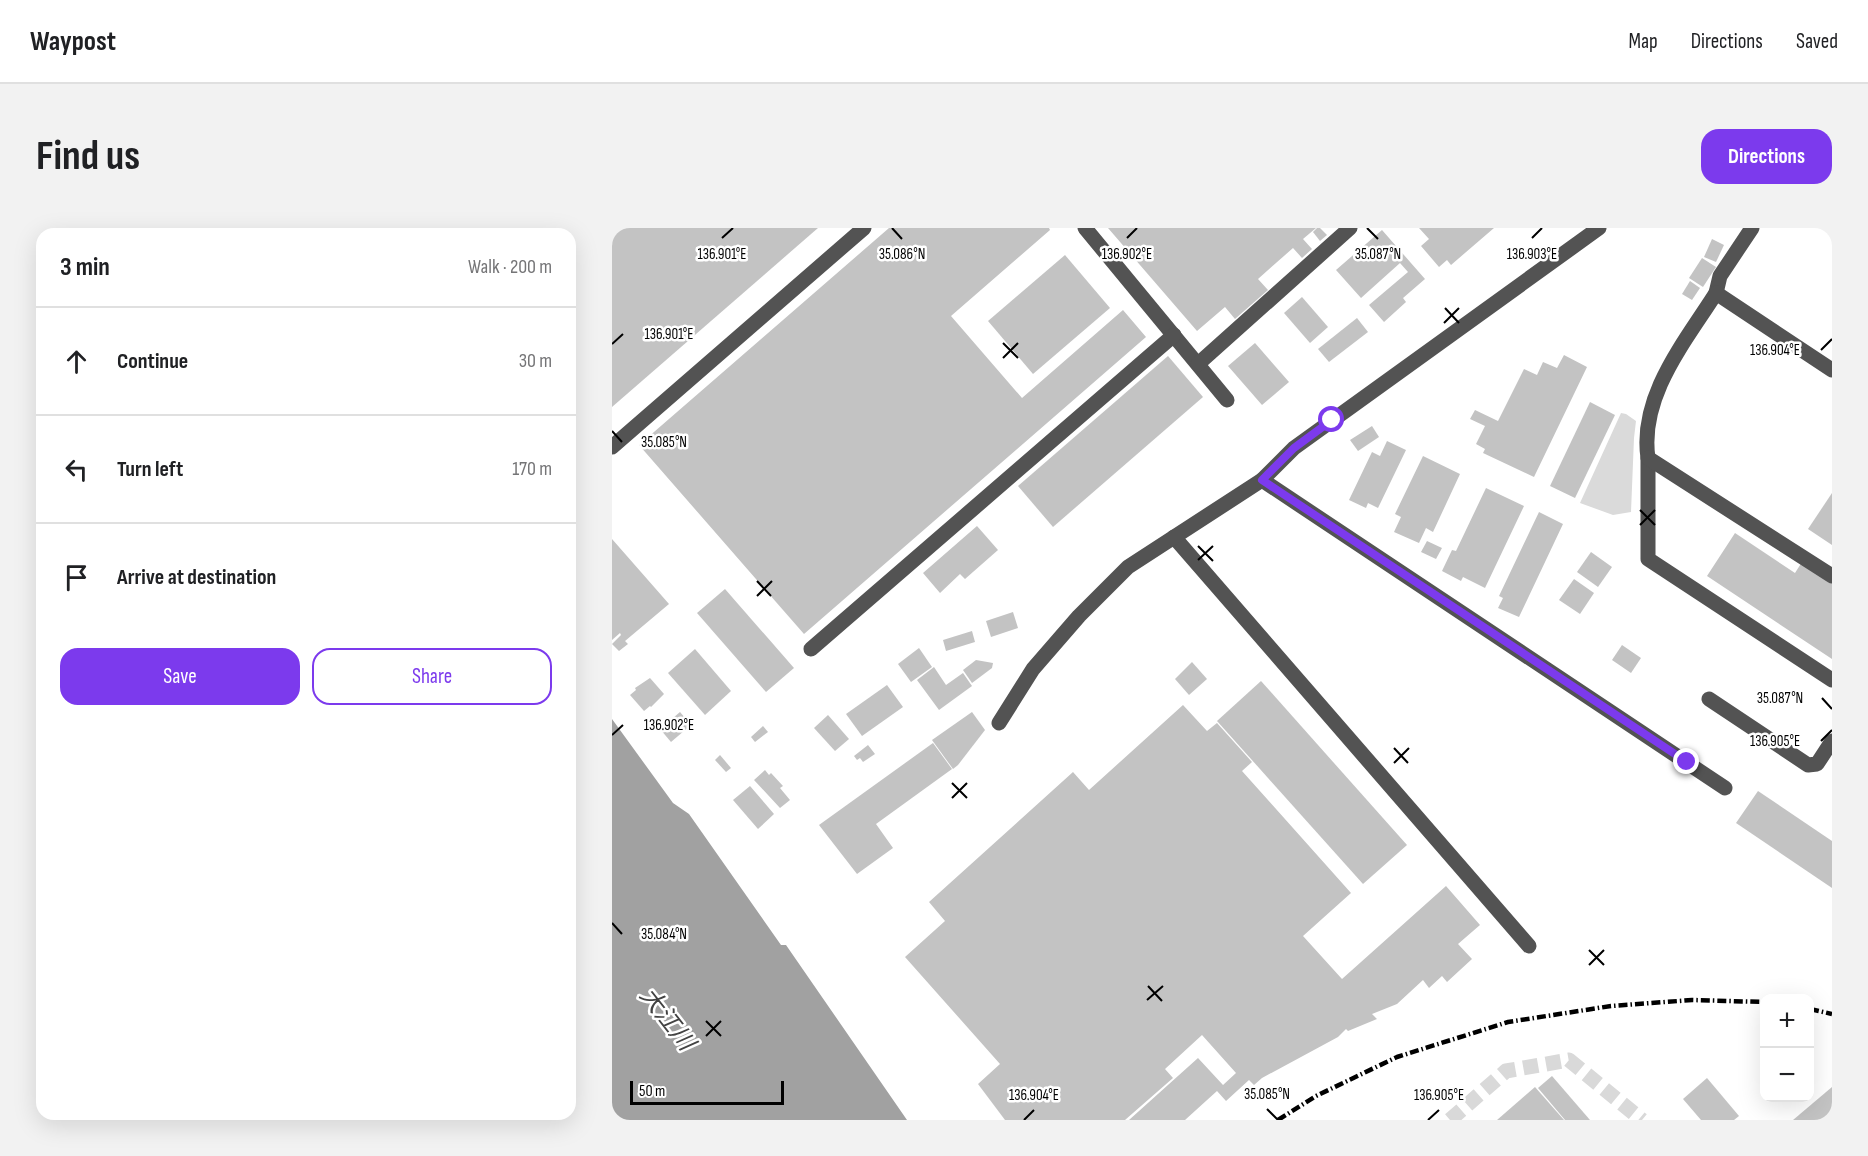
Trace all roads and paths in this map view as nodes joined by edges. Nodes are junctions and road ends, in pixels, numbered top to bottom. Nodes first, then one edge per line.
1 (864, 228) edge
2 (1085, 228) edge
3 (1350, 228) edge
4 (1599, 228) edge
5 (1752, 228) edge
6 (1716, 293) junction
7 (1174, 335) junction
8 (1198, 364) junction
9 (1832, 370) edge
10 (1227, 400) dead end
11 (612, 447) edge
12 (1648, 458) junction
13 (1262, 480) junction
14 (1174, 537) junction
15 (1832, 576) edge
16 (811, 649) dead end
17 (1832, 680) edge
18 (1709, 699) dead end
19 (999, 723) dead end
20 (1832, 741) edge
21 (1725, 788) dead end
22 (1529, 946) dead end

1 - 11 street
2 - 7 street
3 - 8 street
4 - 13 street
5 - 6 street
6 - 9 street
6 - 12 street
7 - 8 street
7 - 16 street
8 - 10 street
12 - 15 street
12 - 17 street
13 - 14 street
13 - 21 street
14 - 19 street
14 - 22 street
18 - 20 street

